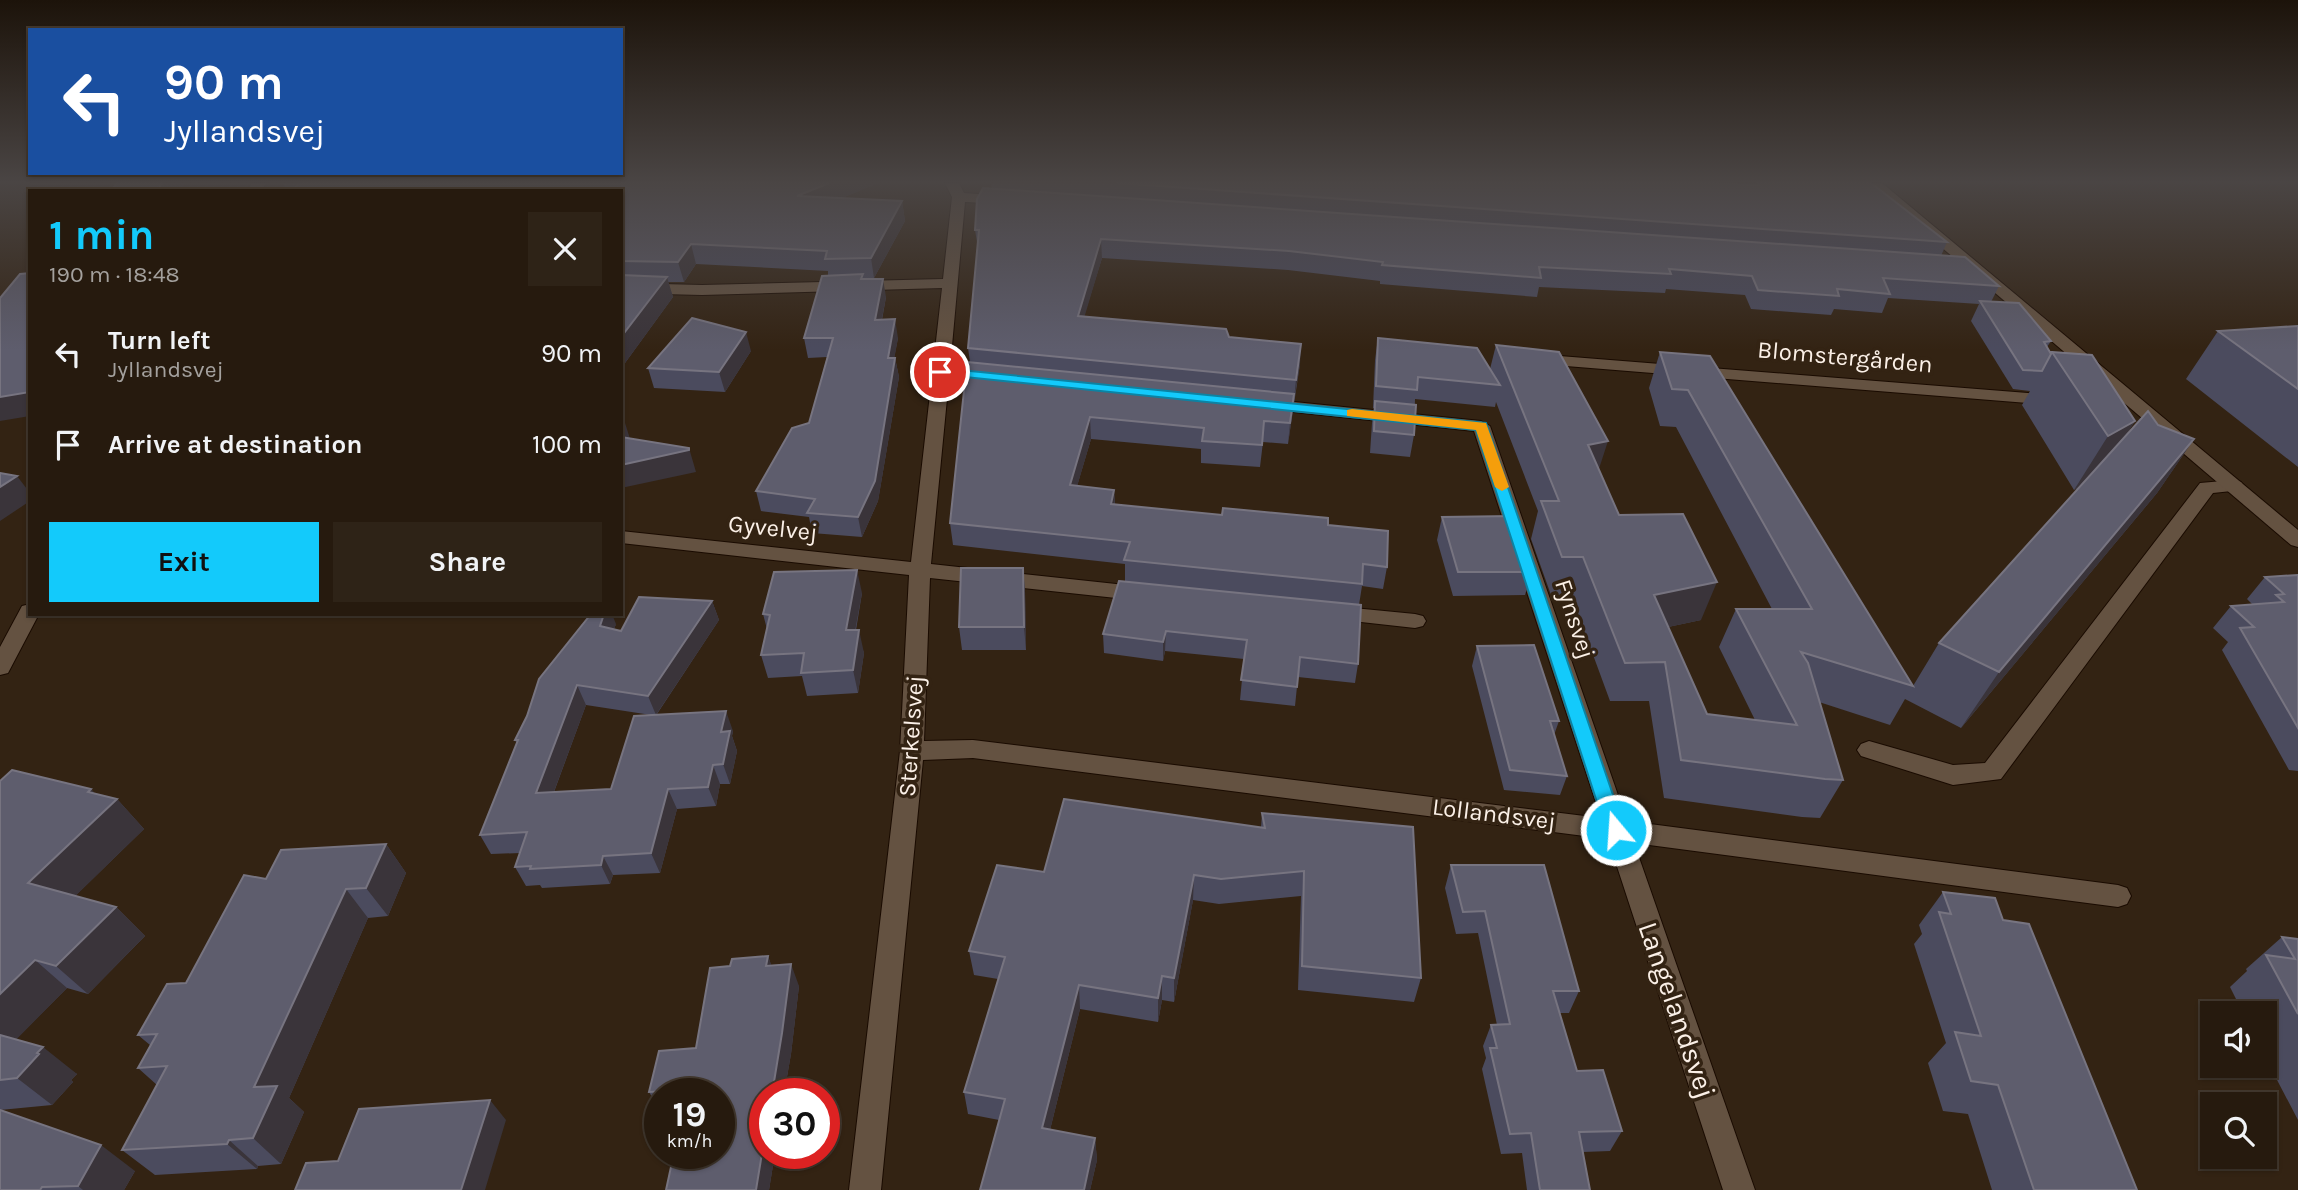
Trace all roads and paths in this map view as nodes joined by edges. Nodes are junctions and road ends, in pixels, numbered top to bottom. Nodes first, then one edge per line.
1 (953, 239) edge
2 (1938, 239) edge
3 (1947, 268) edge
4 (1975, 270) junction
5 (951, 283) junction
6 (623, 288) edge
7 (1548, 360) edge
8 (940, 372) junction
9 (1010, 379) edge
10 (2065, 401) edge
11 (1245, 402) edge
12 (2104, 404) edge
13 (2139, 407) junction
14 (2234, 486) junction
15 (623, 537) edge
16 (2298, 540) edge
17 (920, 571) junction
18 (1167, 596) edge
19 (1319, 611) edge
20 (28, 615) edge
21 (1415, 621) dead end
22 (0, 667) edge
23 (1868, 750) dead end
24 (912, 751) junction
25 (1616, 830) junction
26 (2118, 896) dead end
27 (865, 1190) edge
28 (1739, 1190) edge

1 - 5 street, Sterkelsvej
2 - 4 street
3 - 4 street
4 - 13 street
5 - 6 street
5 - 8 street, Sterkelsvej
7 - 10 street, Blomstergården
8 - 9 street
8 - 17 street, Sterkelsvej
11 - 25 street, Fynsvej
12 - 13 street
13 - 14 street
14 - 16 street
14 - 23 street
15 - 17 street, Gyvelvej
17 - 18 street, Gyvelvej
17 - 24 street, Sterkelsvej
19 - 21 street
20 - 22 street
24 - 25 street, Lollandsvej
24 - 27 street, Sterkelsvej
25 - 26 street, Lollandsvej
25 - 28 street, Langelandsvej

